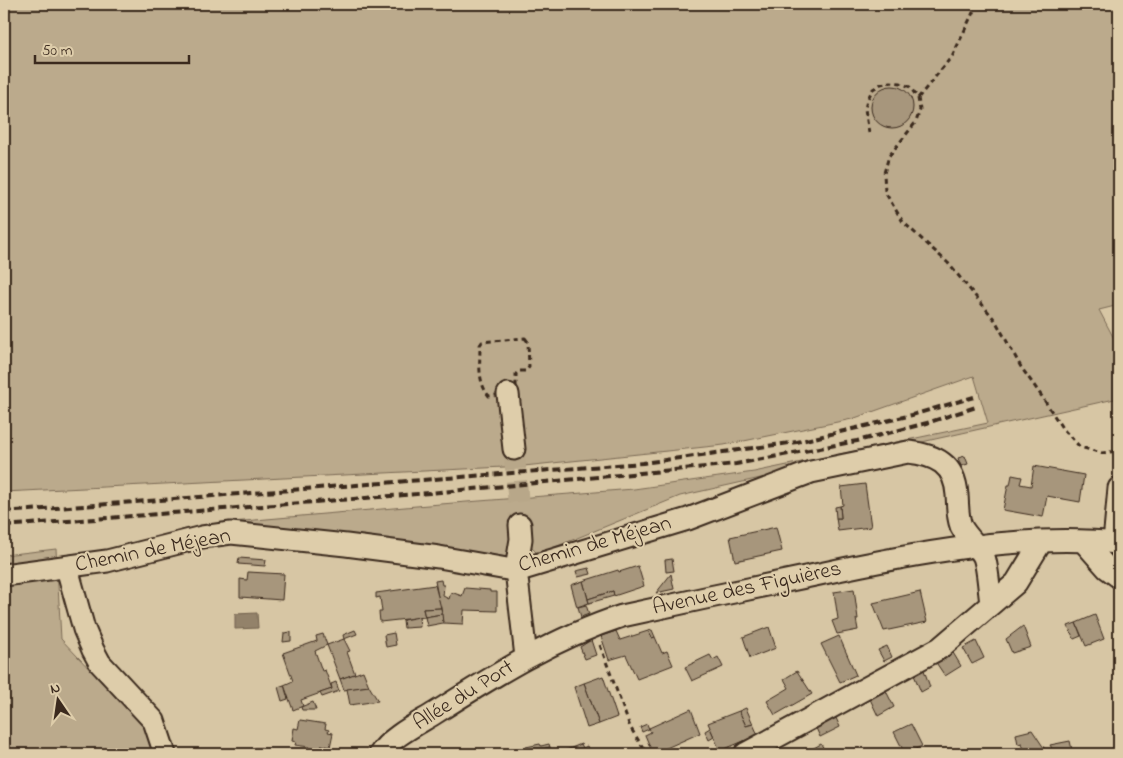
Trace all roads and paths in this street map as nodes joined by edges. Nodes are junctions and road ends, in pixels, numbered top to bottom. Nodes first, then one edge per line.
1 (977, 4) edge
2 (918, 98) junction
3 (869, 134) dead end
4 (508, 394) junction
5 (514, 449) tunnel mouth
6 (1119, 451) edge
7 (1119, 488) edge
8 (520, 525) tunnel mouth
9 (1041, 542) junction
10 (1084, 542) junction
11 (1116, 542) edge
12 (975, 546) junction
13 (67, 568) junction
14 (516, 570) junction
15 (4, 575) edge
16 (1119, 577) edge
17 (991, 603) junction
18 (592, 625) junction
19 (526, 657) junction
20 (165, 754) edge
21 (380, 754) edge
22 (647, 754) edge
23 (746, 754) edge

1 - 2 path
2 - 3 path
2 - 6 path
4 - 4 path
4 - 5 street
7 - 11 street
8 - 14 street
9 - 10 street
9 - 12 street
9 - 17 street
10 - 11 street
10 - 16 street
12 - 14 street, Chemin de Méjean
12 - 17 street, Chemin de Méjean
12 - 18 street, Avenue des Figuières
13 - 14 street, Chemin de Méjean
13 - 15 street, Chemin de Méjean
13 - 20 street
14 - 19 street
17 - 23 street
18 - 19 street, Avenue des Figuières
18 - 22 path
19 - 21 street, Allée du Port

